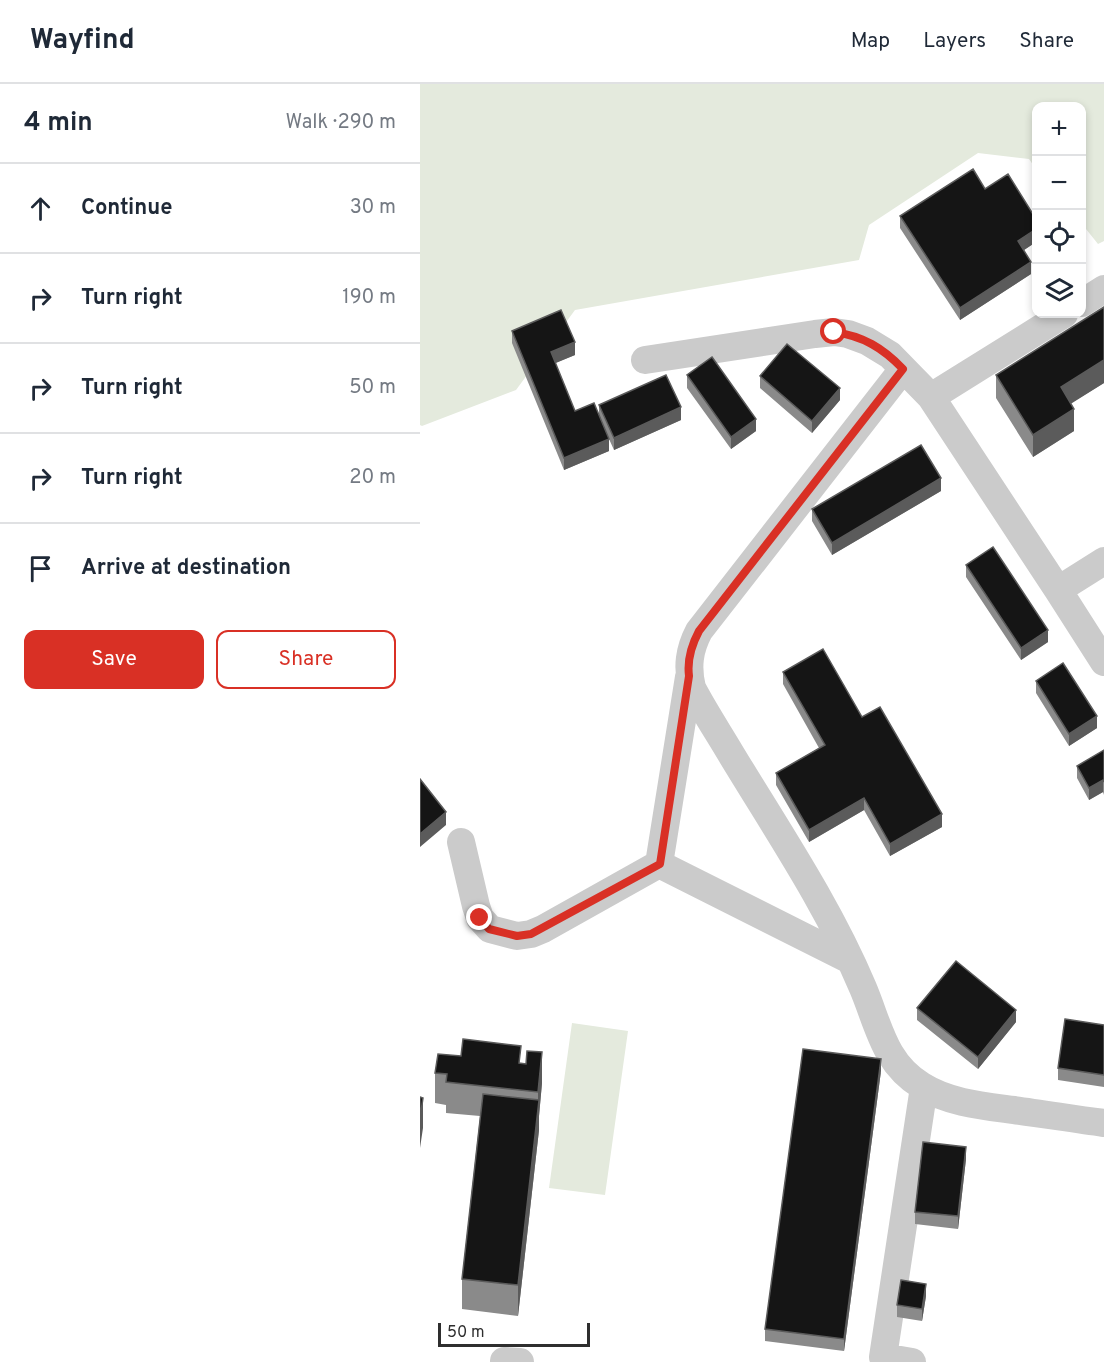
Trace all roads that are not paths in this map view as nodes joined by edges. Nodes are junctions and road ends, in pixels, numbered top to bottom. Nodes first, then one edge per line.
1 (1104, 289) edge
2 (1086, 300) edge
3 (1058, 318) edge
4 (645, 360) dead end
5 (903, 369) junction
6 (931, 397) junction
7 (1104, 561) edge
8 (1058, 590) junction
9 (1104, 662) edge
10 (689, 676) junction
11 (461, 843) dead end
12 (660, 864) junction
13 (850, 960) junction
14 (924, 1088) junction
15 (1104, 1123) edge
16 (912, 1362) edge

1 - 2 lane
3 - 6 lane
4 - 5 lane
5 - 6 lane
5 - 10 lane
6 - 8 lane
7 - 8 lane
8 - 9 lane
10 - 12 lane
10 - 13 lane
11 - 12 lane
12 - 13 lane
13 - 14 lane
14 - 15 lane
14 - 16 lane

